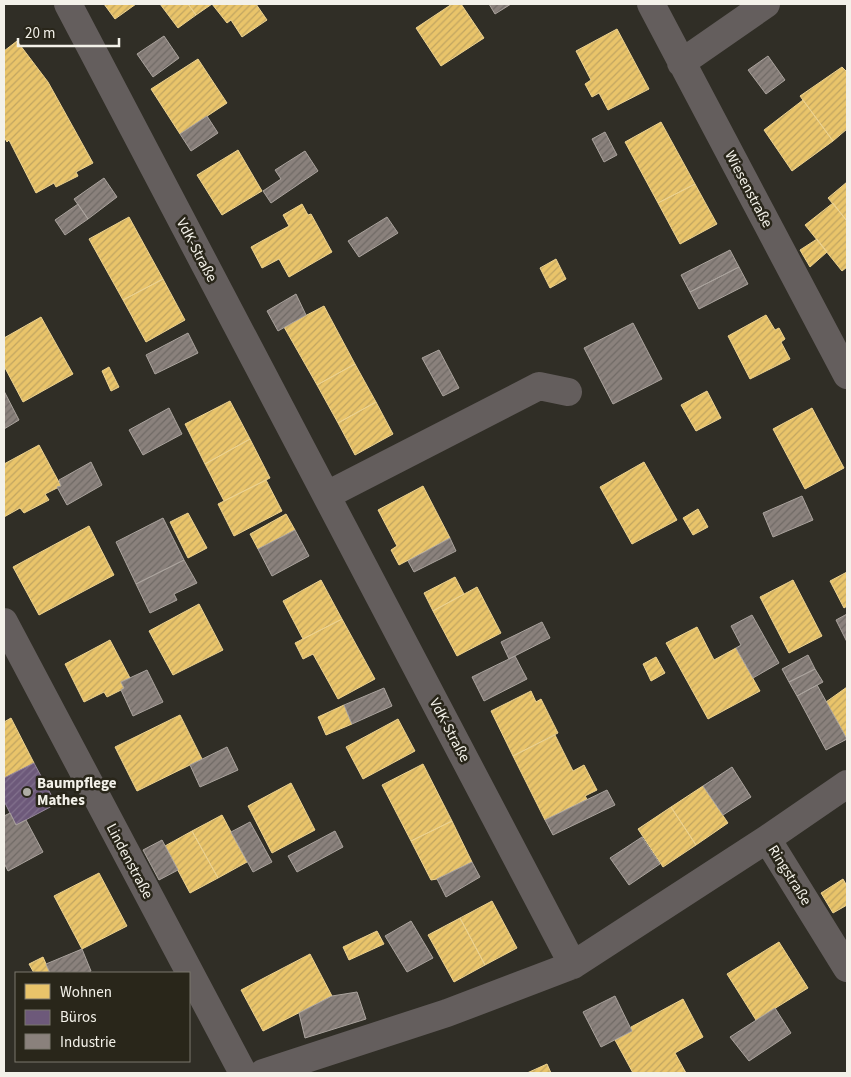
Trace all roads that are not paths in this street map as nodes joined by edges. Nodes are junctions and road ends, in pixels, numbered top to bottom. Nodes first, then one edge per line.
1 (68, 4) edge
2 (651, 4) edge
3 (766, 4) edge
4 (681, 63) junction
5 (847, 375) edge
6 (568, 392) dead end
7 (327, 495) junction
8 (4, 622) edge
9 (847, 784) edge
10 (767, 839) junction
11 (573, 965) junction
12 (847, 968) edge
13 (189, 972) edge
14 (190, 973) edge
15 (243, 1073) edge
16 (263, 1073) edge

1 - 7 street, VdK-Straße
2 - 4 street, Wiesenstraße
3 - 4 street
4 - 5 street, Wiesenstraße
6 - 7 street
7 - 11 street, VdK-Straße
8 - 13 street, Lindenstraße
9 - 10 street, Ringstraße
10 - 11 street
10 - 12 street, Ringstraße
11 - 16 street
14 - 15 street, Lindenstraße

